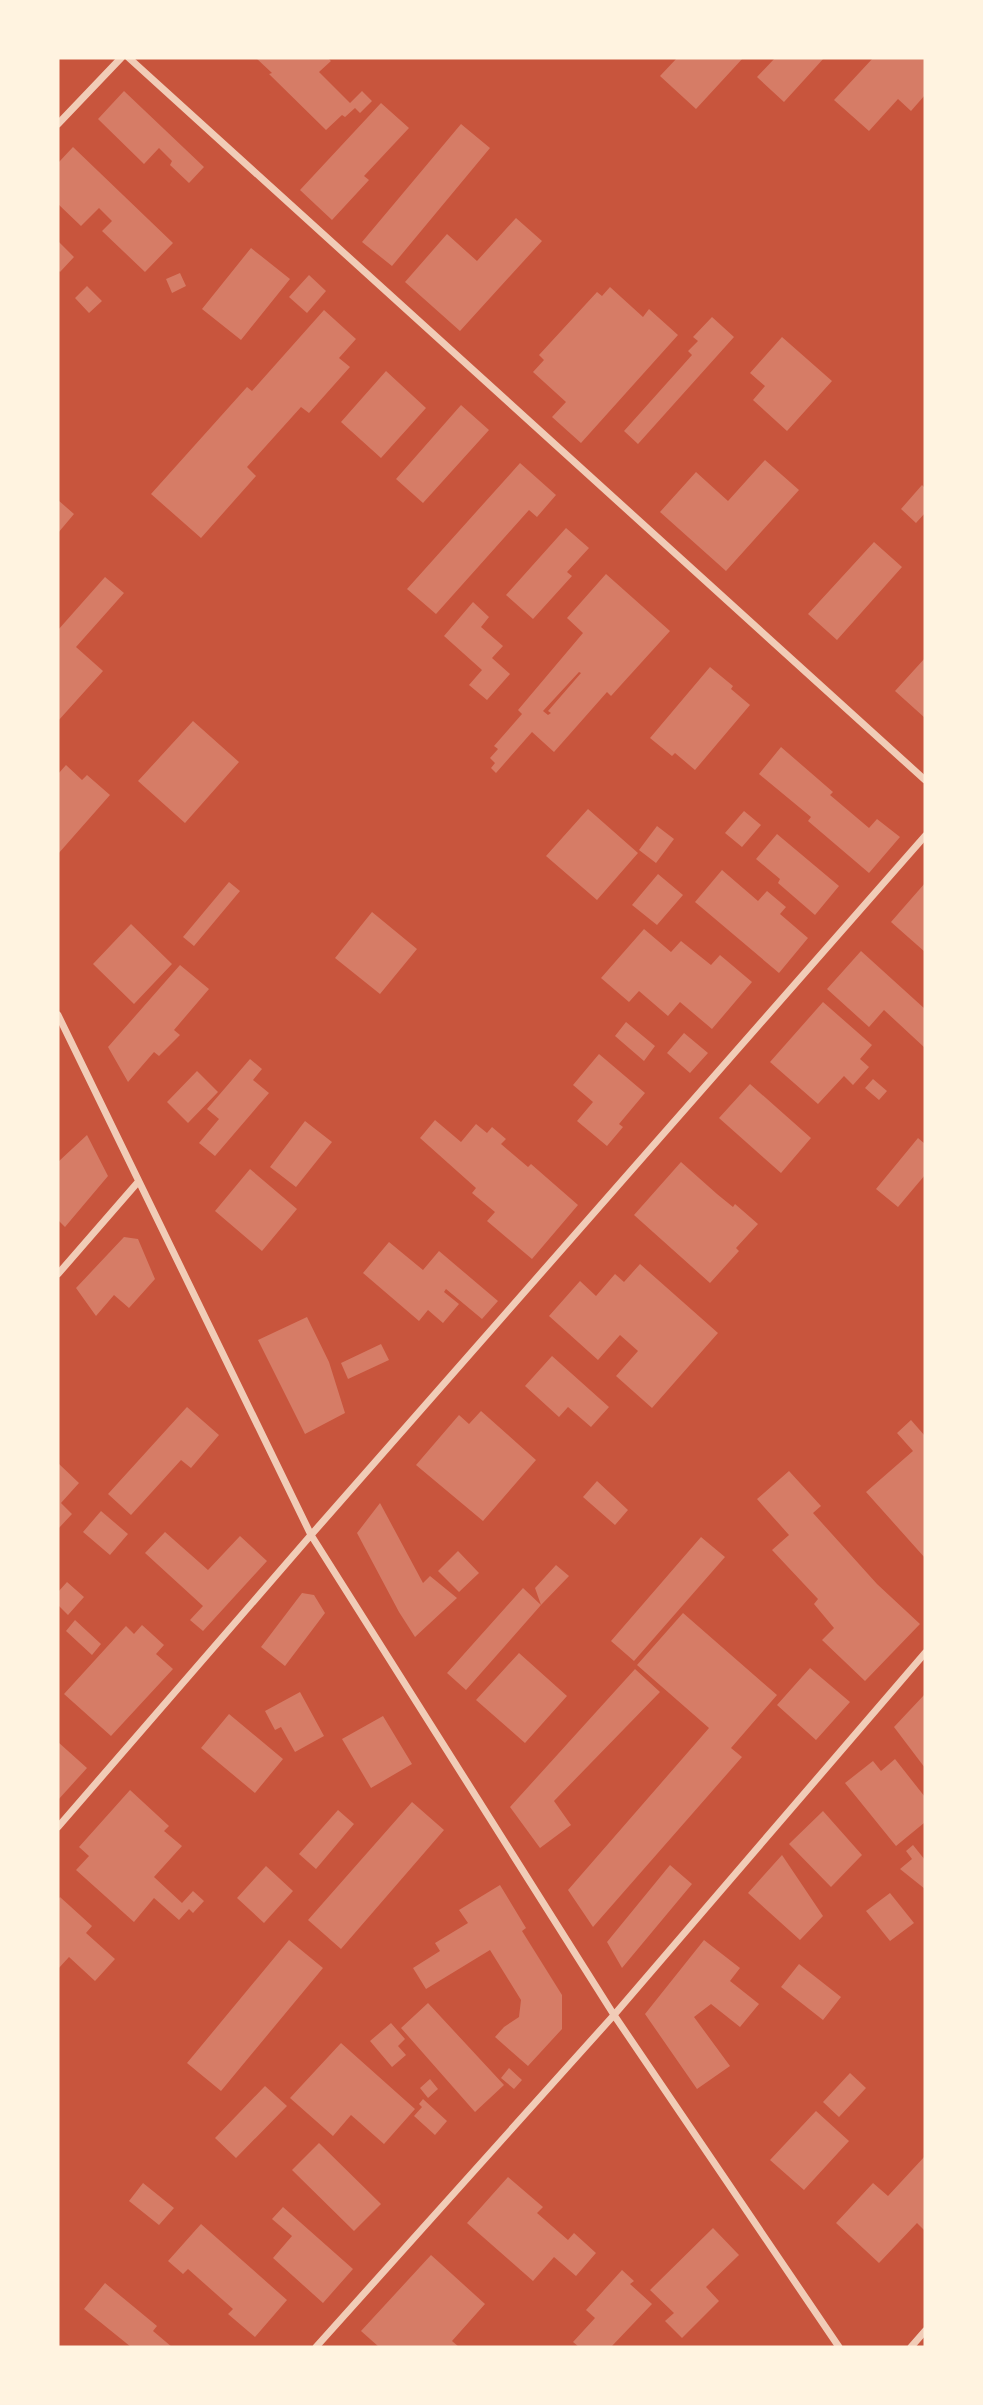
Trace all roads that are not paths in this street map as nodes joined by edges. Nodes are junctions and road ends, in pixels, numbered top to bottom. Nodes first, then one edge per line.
1 (121, 58) edge
2 (129, 58) edge
3 (58, 124) edge
4 (925, 780) edge
5 (925, 836) edge
6 (58, 1016) edge
7 (138, 1182) junction
8 (58, 1274) edge
9 (311, 1535) junction
10 (925, 1653) edge
11 (58, 1827) edge
12 (614, 2015) junction
13 (925, 2331) edge
14 (316, 2347) edge
15 (839, 2347) edge
16 (911, 2347) edge

1 - 3 street
2 - 4 street
5 - 9 street
6 - 7 street
7 - 8 street
7 - 9 street
9 - 11 street
9 - 12 street
10 - 12 street
12 - 14 street
12 - 15 street
13 - 16 street

